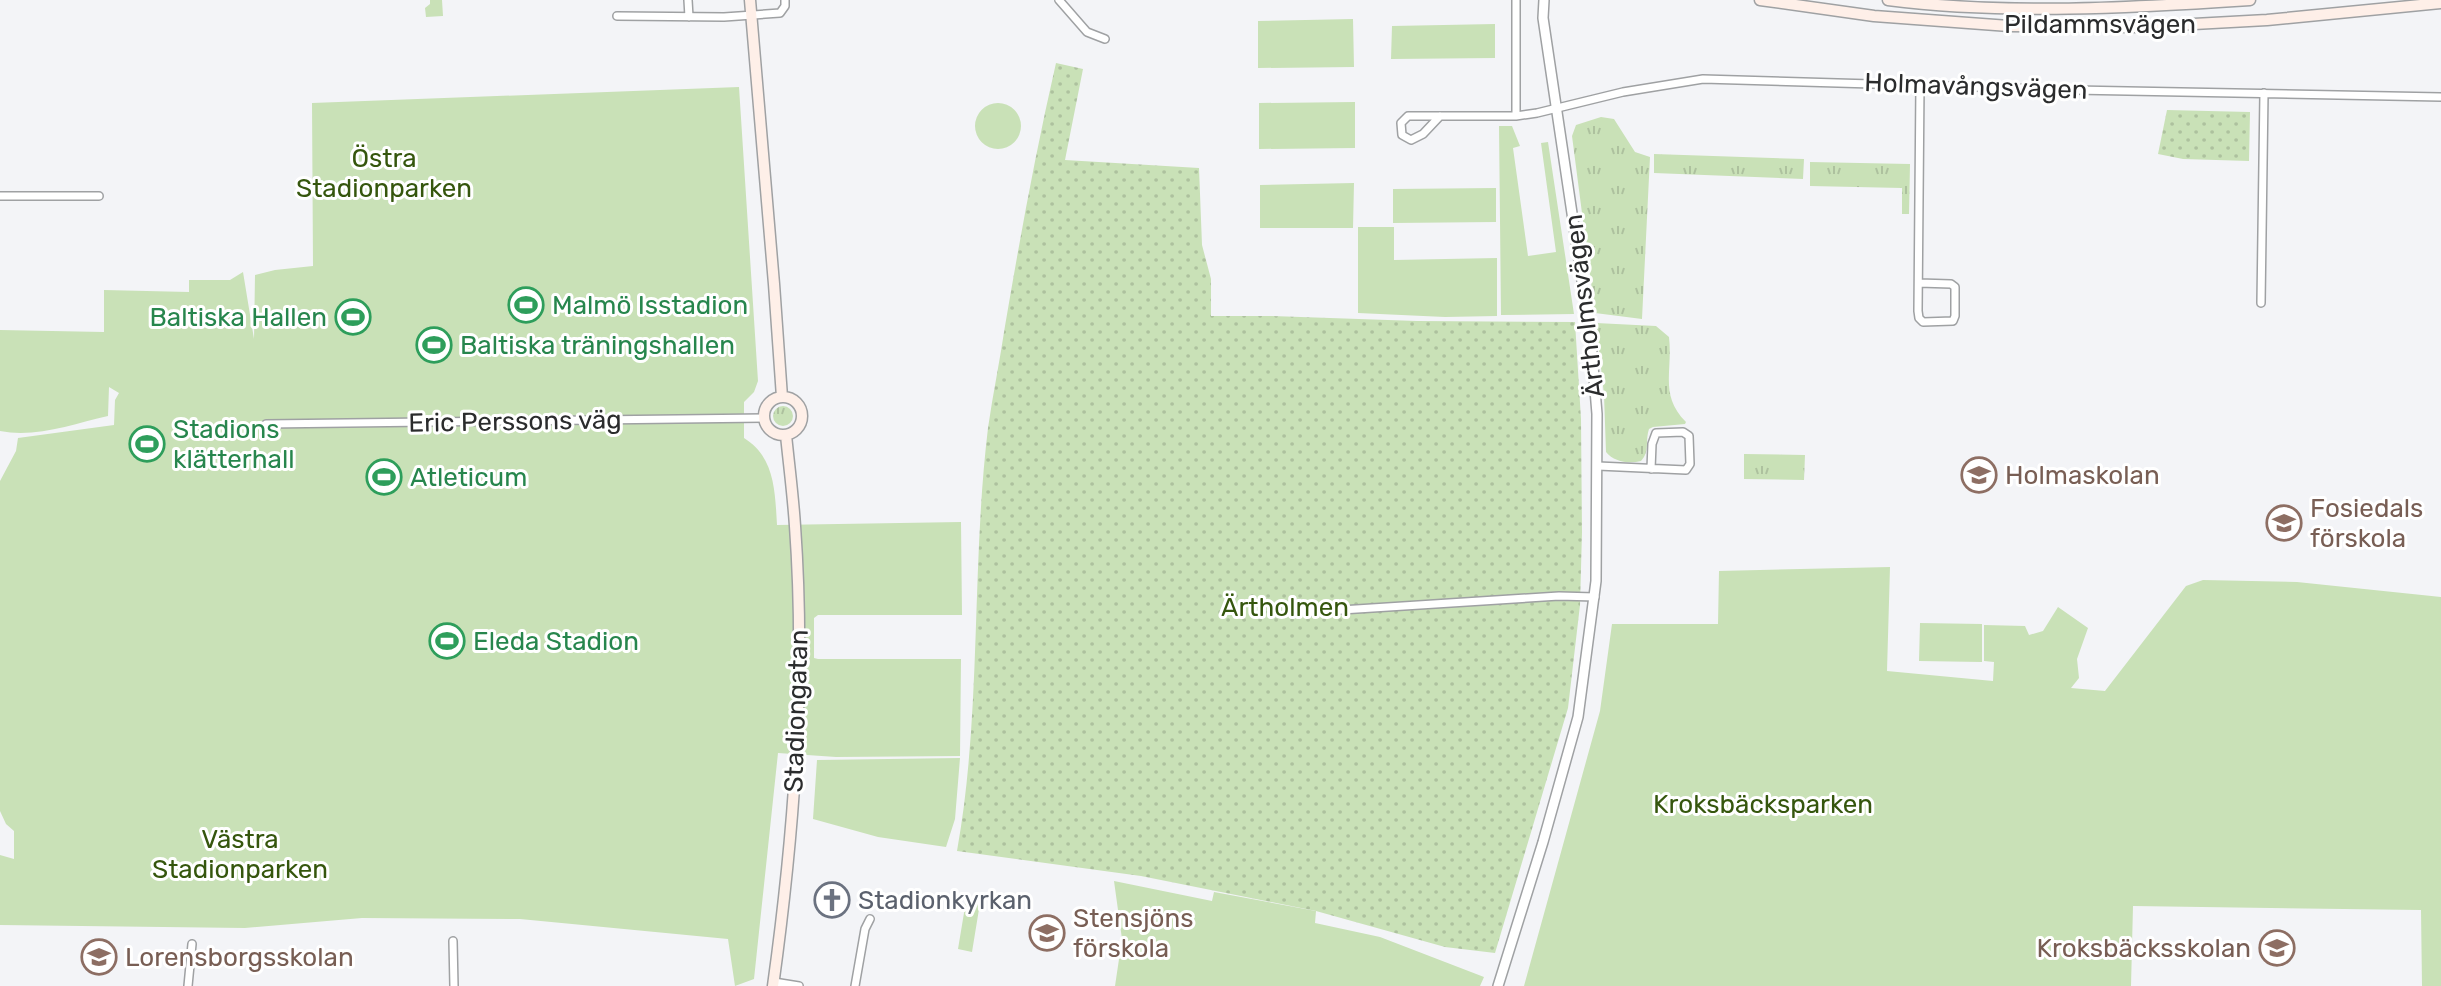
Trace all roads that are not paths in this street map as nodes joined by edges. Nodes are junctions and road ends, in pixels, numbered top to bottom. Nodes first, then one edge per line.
1 (688, 0) edge
2 (750, 0) edge
3 (785, 0) edge
4 (1059, 0) edge
5 (1516, 0) edge
6 (1536, 0) edge
7 (1544, 0) edge
8 (1760, 0) edge
9 (1888, 0) edge
10 (2250, 0) edge
11 (2441, 3) edge
12 (751, 15) junction
13 (617, 16) dead end
14 (689, 17) junction
15 (1543, 18) junction
16 (1105, 39) dead end
17 (1920, 84) junction
18 (2264, 93) junction
19 (2441, 97) edge
20 (1557, 108) junction
21 (1440, 116) junction
22 (1516, 116) junction
23 (0, 196) edge
24 (99, 196) dead end
25 (1919, 283) junction
26 (2261, 303) dead end
27 (782, 397) junction
28 (764, 418) junction
29 (266, 424) dead end
30 (786, 435) junction
31 (1598, 466) junction
32 (1651, 469) junction
33 (1595, 597) junction
34 (1310, 612) dead end
35 (870, 919) dead end
36 (453, 941) dead end
37 (192, 944) dead end
38 (774, 984) edge
39 (188, 986) edge
40 (454, 986) edge
41 (799, 986) edge
42 (855, 986) edge
43 (1498, 986) edge

1 - 14 street
2 - 12 main road, Stadiongatan
3 - 12 street
4 - 16 street
5 - 22 street
6 - 15 street, Ärtholmsvägen
7 - 15 street, Ärtholmsvägen
8 - 11 main road, Pildammsvägen
9 - 10 main road, Pildammsvägen
12 - 14 street
12 - 27 main road, Stadiongatan
13 - 14 street
15 - 20 street, Ärtholmsvägen
17 - 18 street, Holmavångsvägen
17 - 20 street, Holmavångsvägen
17 - 25 street
18 - 19 street, Holmavångsvägen
18 - 26 street
20 - 22 street, Holmavångsvägen
20 - 31 street, Ärtholmsvägen
21 - 21 street, Holmavångsvägen
21 - 22 street, Holmavångsvägen
23 - 24 street
25 - 25 street
27 - 28 main road
27 - 30 main road, Stadiongatan
28 - 29 street, Eric Perssons väg
28 - 30 main road
30 - 38 main road, Stadiongatan
31 - 32 street
31 - 33 street, Ärtholmsvägen
32 - 32 street
33 - 34 street
33 - 43 street, Ärtholmsvägen
35 - 42 street
36 - 40 street
37 - 39 street
38 - 41 street

